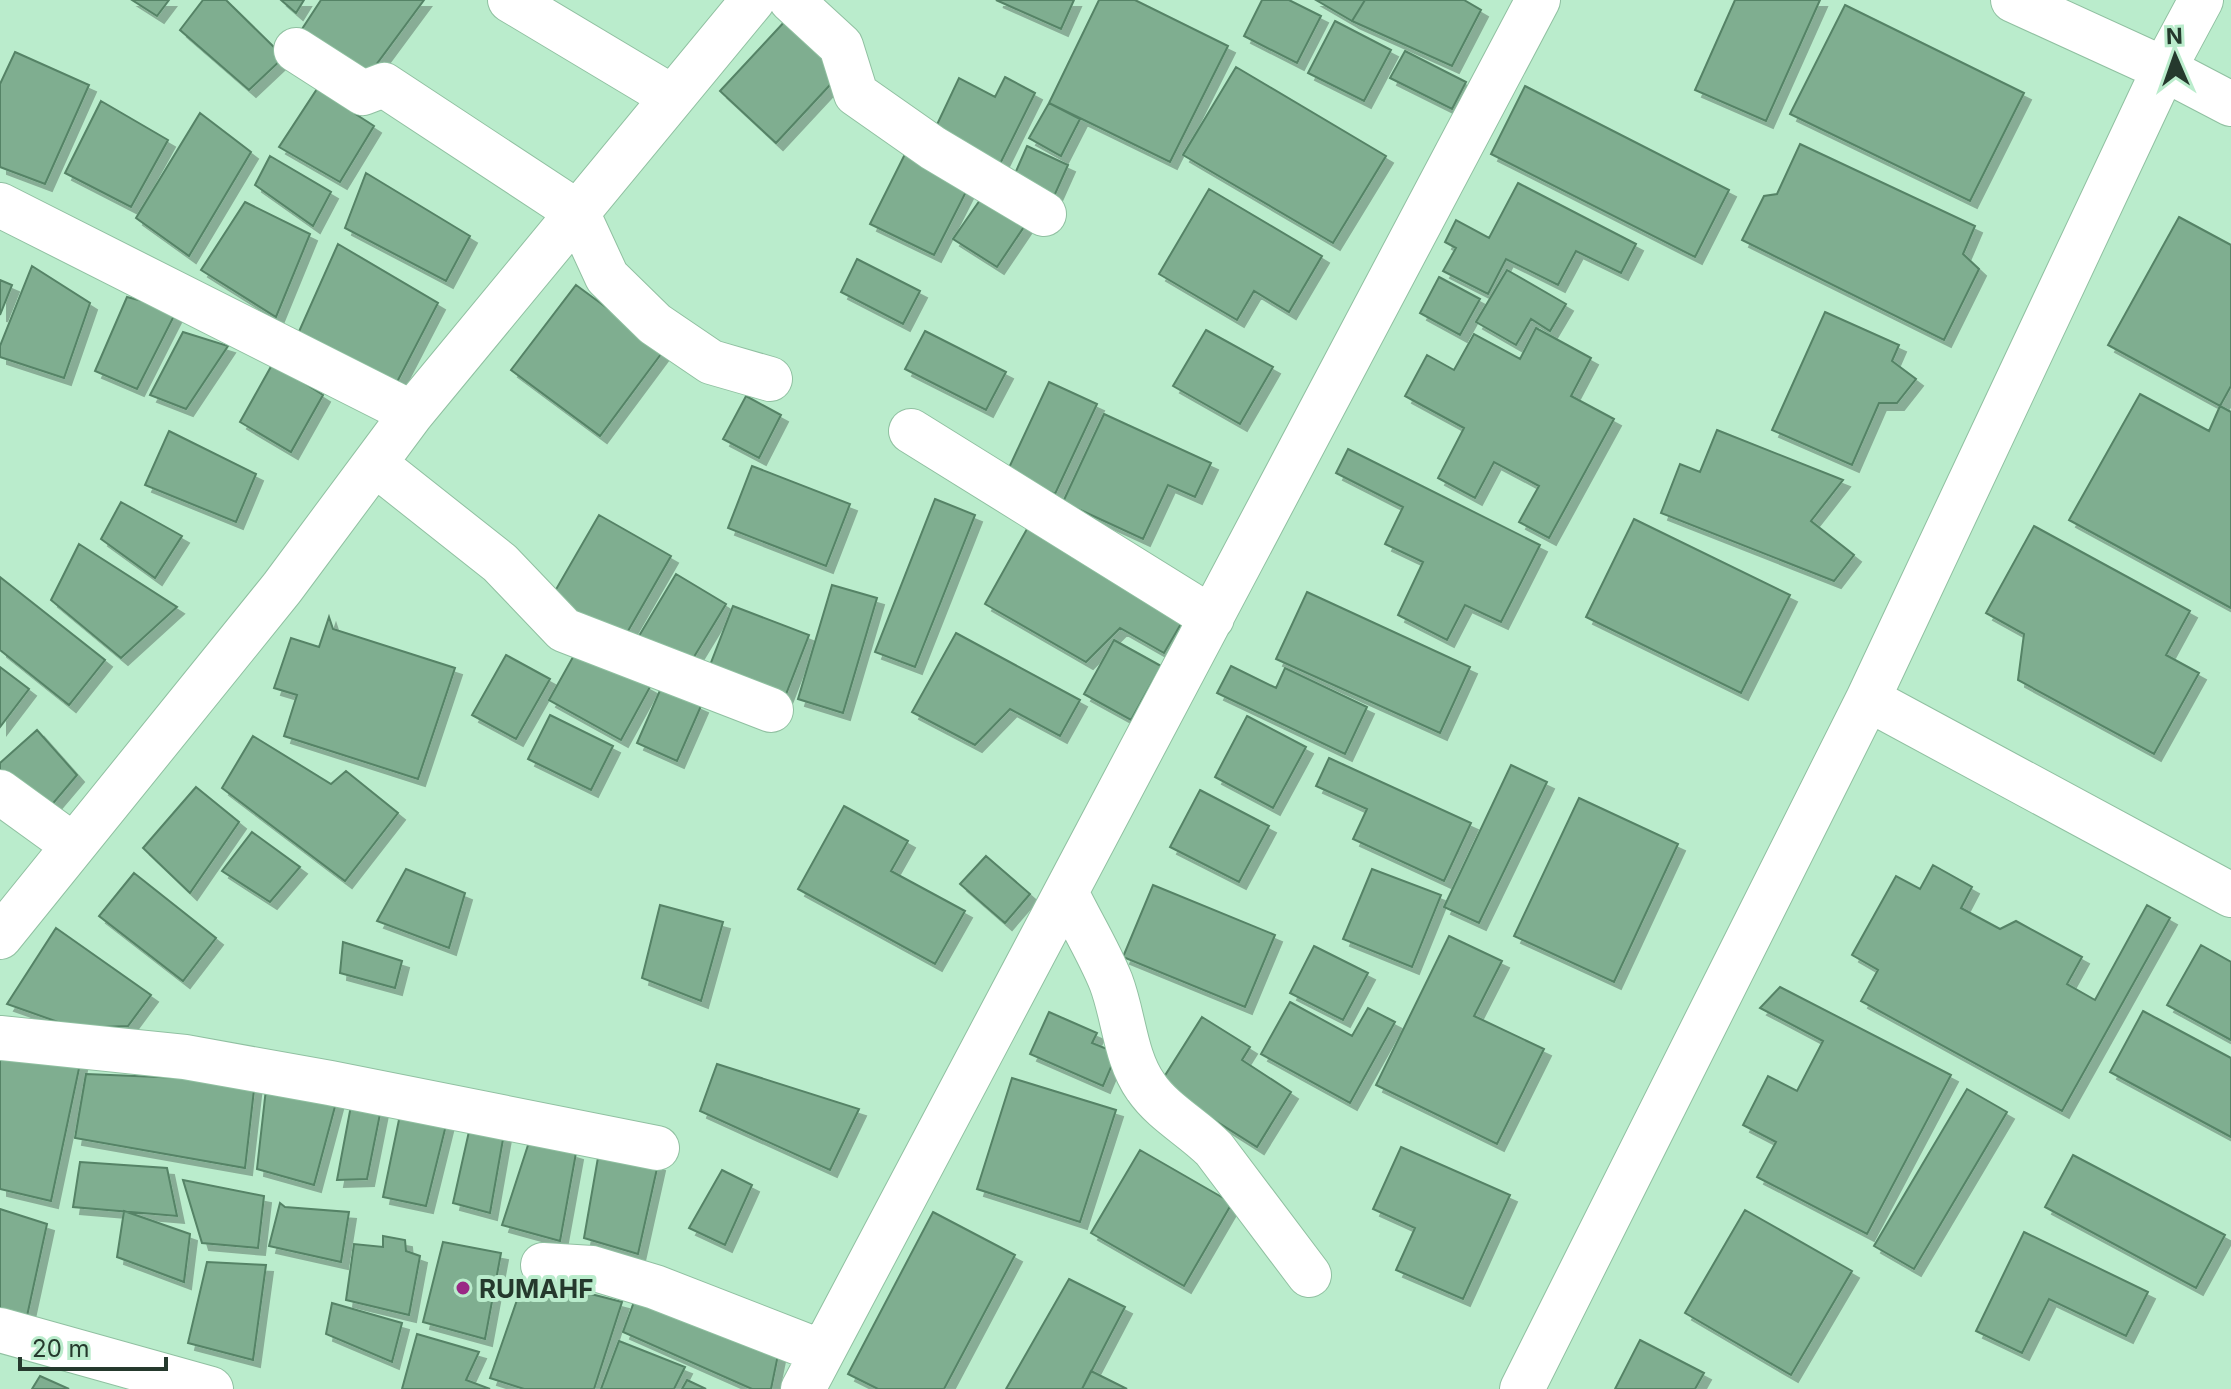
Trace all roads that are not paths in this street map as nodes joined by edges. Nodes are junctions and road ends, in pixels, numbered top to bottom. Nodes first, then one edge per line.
1 (510, 0) edge
2 (753, 0) edge
3 (791, 0) edge
4 (1538, 0) edge
5 (2013, 0) edge
6 (2201, 0) edge
7 (296, 50) dead end
8 (2164, 69) junction
9 (672, 97) junction
10 (2231, 104) edge
11 (0, 205) edge
12 (577, 212) junction
13 (1044, 214) dead end
14 (770, 379) dead end
15 (412, 413) junction
16 (911, 431) dead end
17 (375, 464) junction
18 (1212, 618) junction
19 (1868, 699) junction
20 (771, 710) dead end
21 (0, 792) edge
22 (73, 845) junction
23 (1067, 894) junction
24 (2231, 895) edge
25 (0, 937) edge
26 (0, 1038) edge
27 (657, 1148) dead end
28 (543, 1265) dead end
29 (1309, 1275) dead end
30 (0, 1330) edge
31 (812, 1370) edge
32 (211, 1389) edge
33 (1522, 1389) edge

1 - 9 street
2 - 9 street
3 - 13 street
4 - 18 street
5 - 8 street
6 - 8 street
7 - 12 street
8 - 10 street
8 - 19 street
9 - 12 street
11 - 15 street
12 - 14 street
12 - 15 street
15 - 17 street
16 - 18 street
17 - 20 street
17 - 22 street
18 - 23 street
19 - 24 street
19 - 33 street
21 - 22 street
22 - 25 street
23 - 29 street
23 - 31 street
26 - 27 street
28 - 31 street
30 - 32 street

